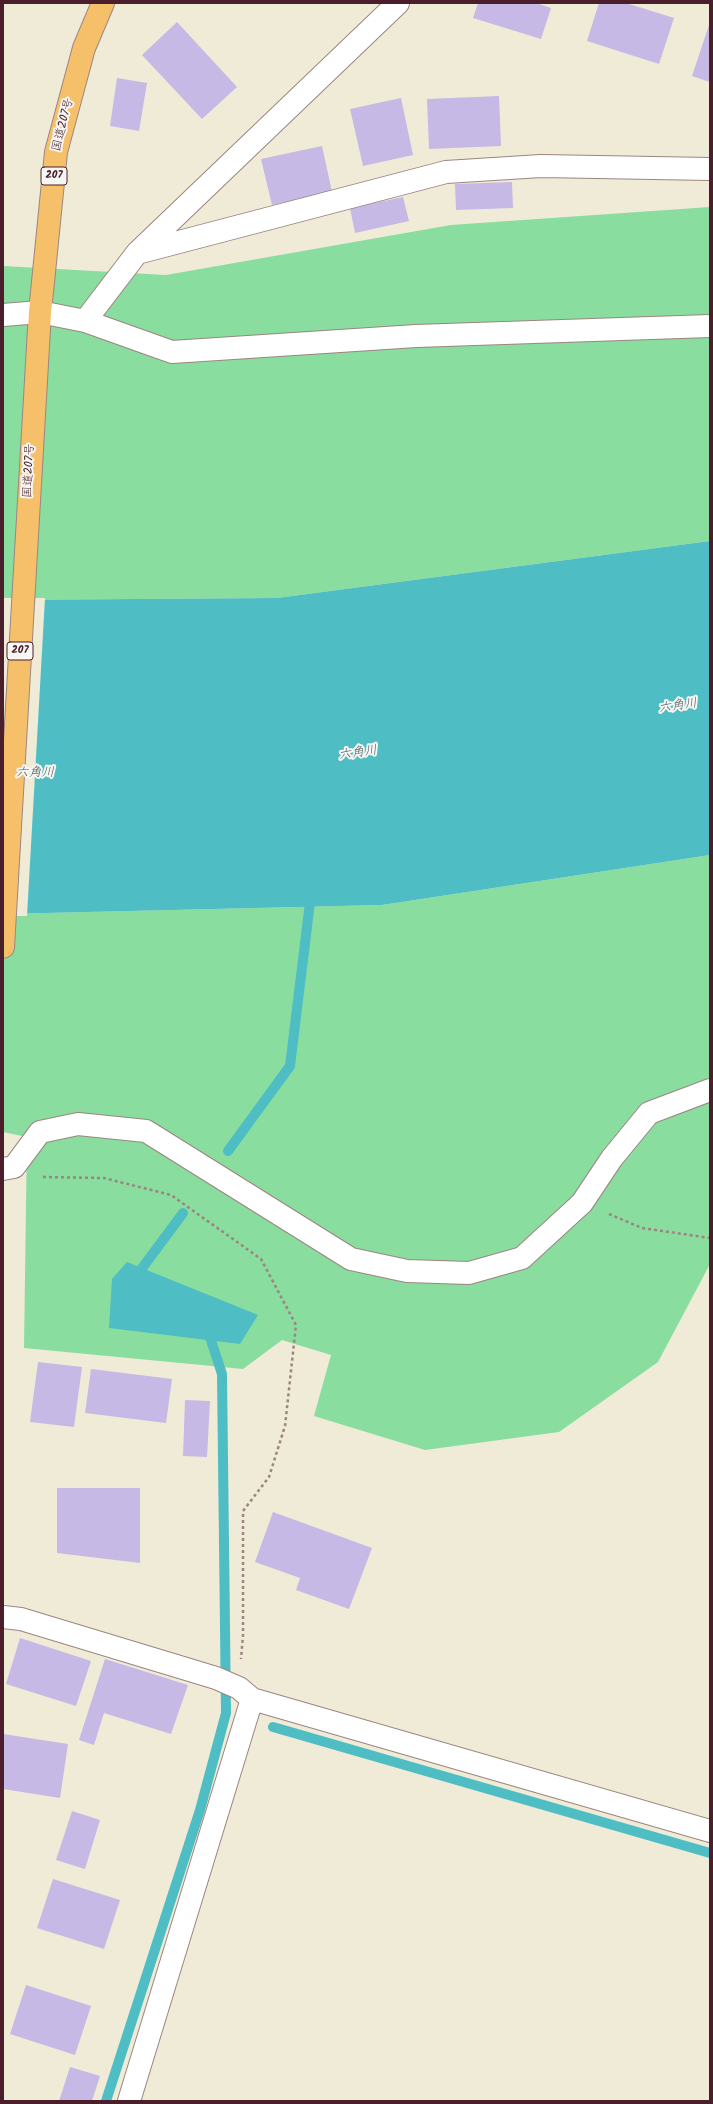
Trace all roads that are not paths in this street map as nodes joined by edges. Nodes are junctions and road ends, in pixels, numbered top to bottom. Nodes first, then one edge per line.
1 (103, 3) edge
2 (398, 3) edge
3 (710, 169) edge
4 (137, 253) junction
5 (40, 312) junction
6 (3, 315) edge
7 (85, 321) junction
8 (710, 326) edge
9 (3, 947) edge
10 (710, 1090) edge
11 (8, 1168) edge
12 (3, 1617) edge
13 (245, 1694) junction
14 (710, 1831) edge
15 (129, 2101) edge

1 - 5 highway, 国道207号 / 207
2 - 4 street
3 - 4 street
4 - 7 street
5 - 6 street
5 - 7 street
5 - 9 highway, 国道207号 / 207
7 - 8 street
10 - 11 street
12 - 13 street
13 - 14 street
13 - 15 street

